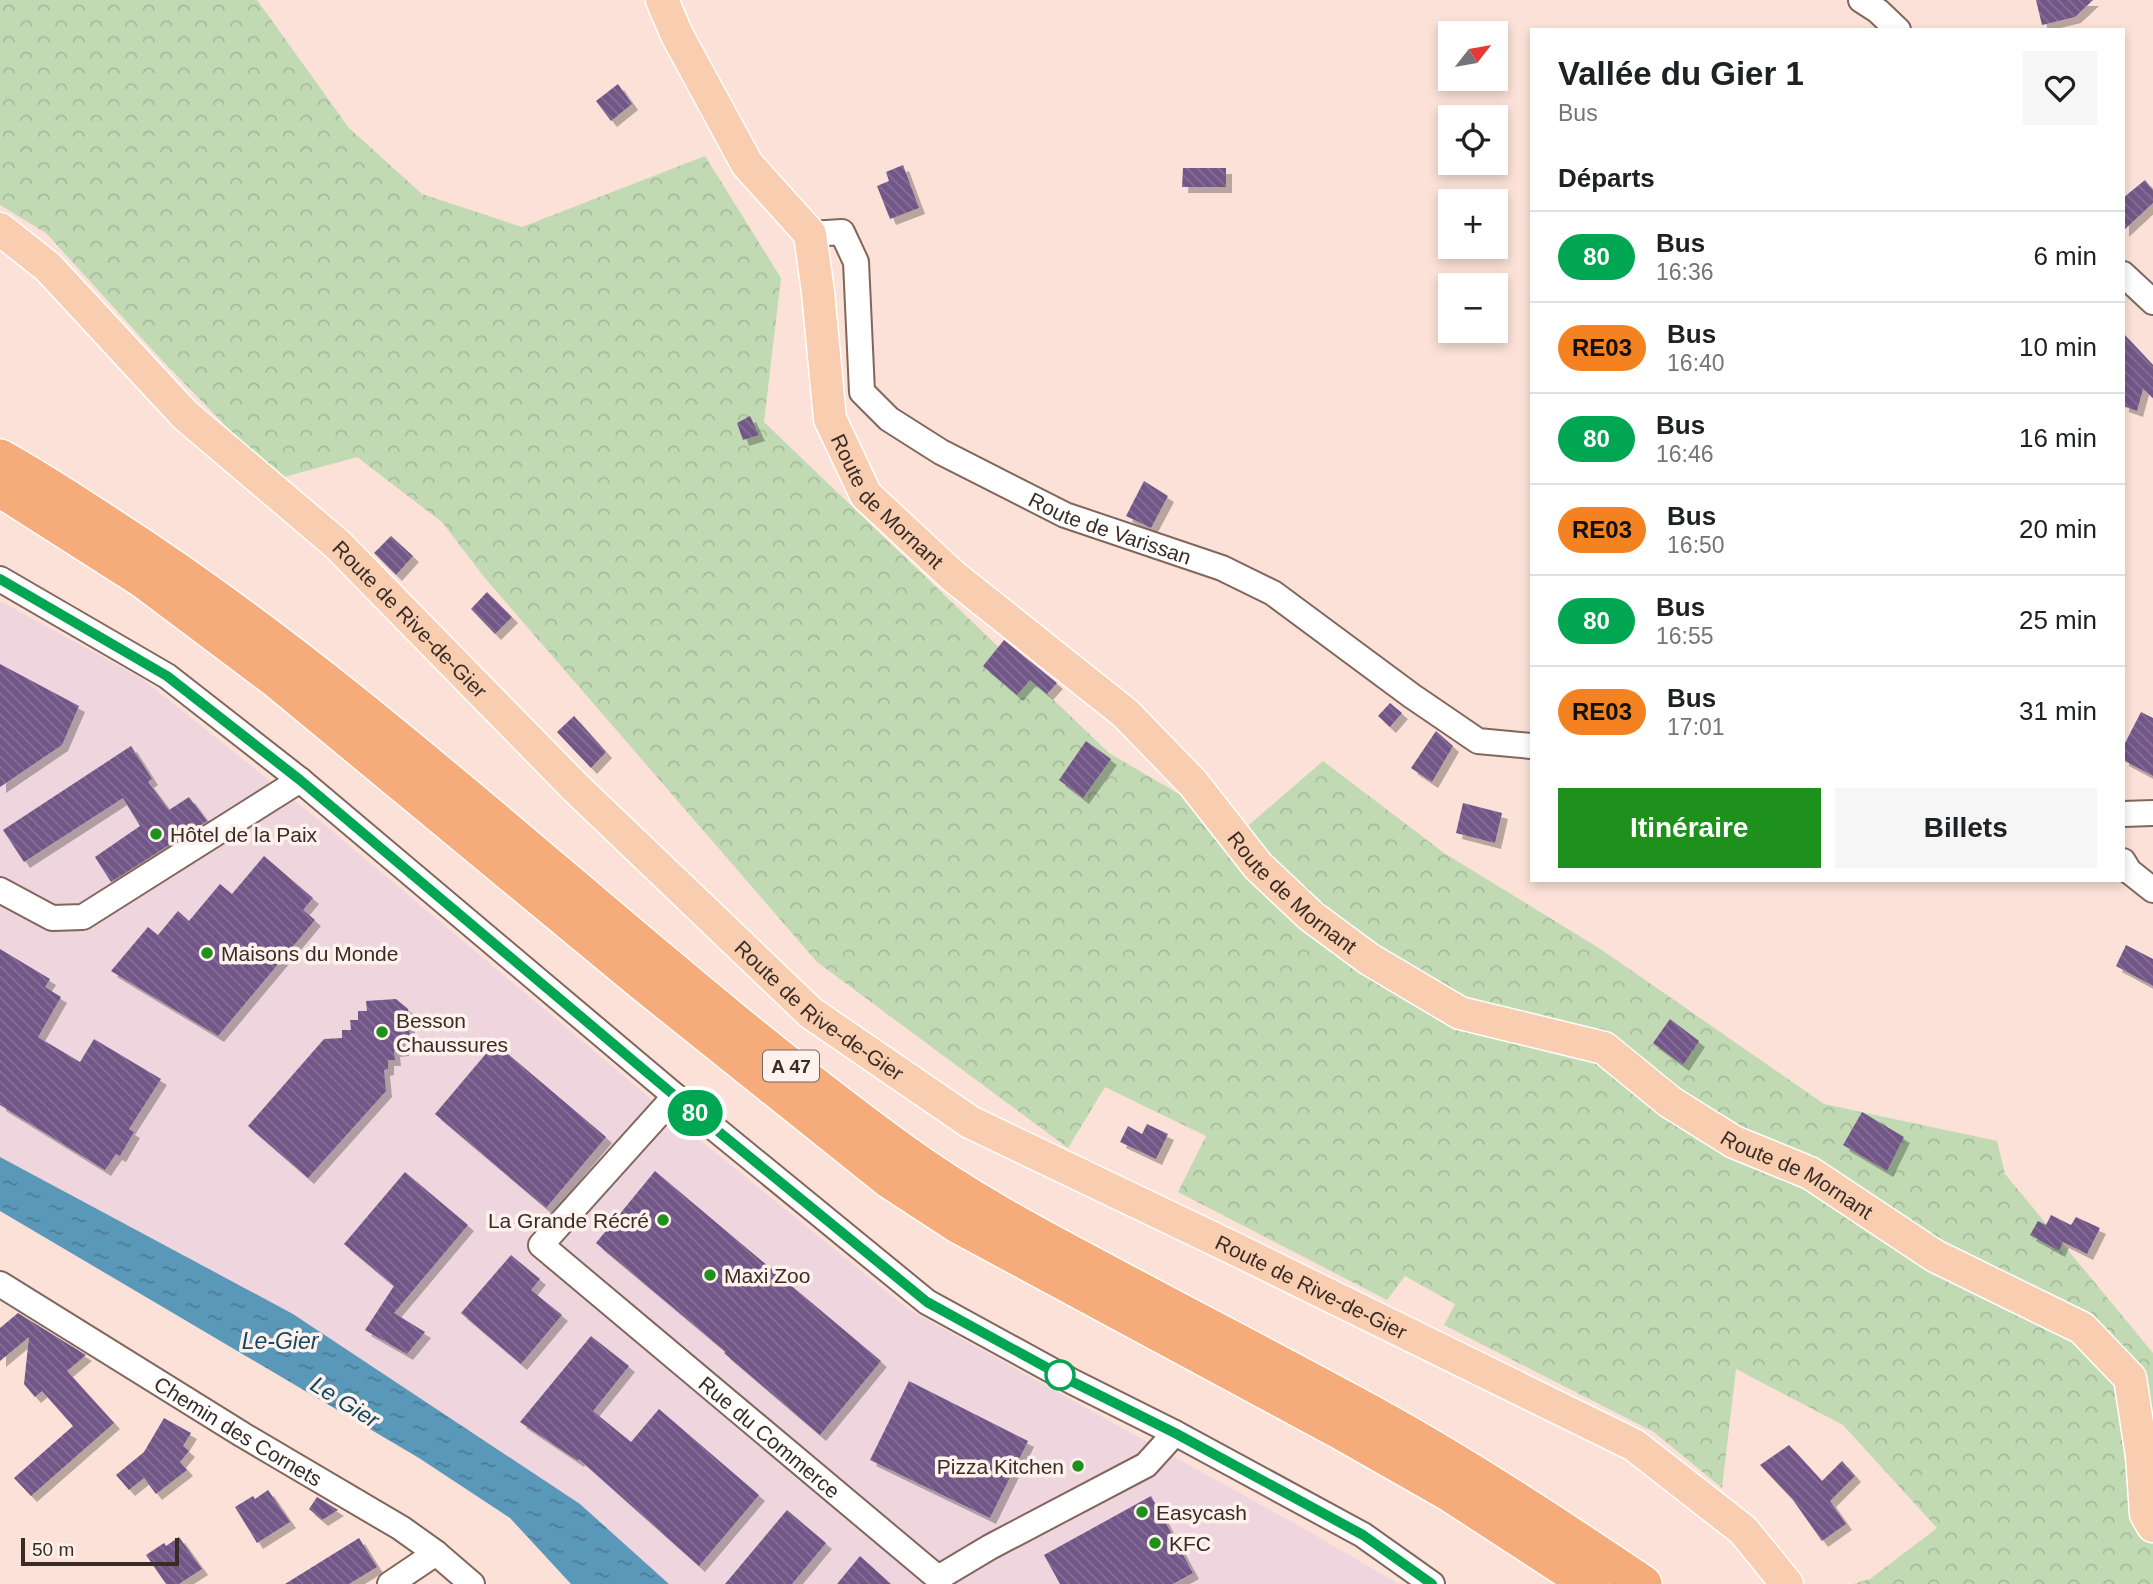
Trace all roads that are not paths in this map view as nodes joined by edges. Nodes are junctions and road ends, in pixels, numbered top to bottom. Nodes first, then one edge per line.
1 (662, 0) edge
2 (1879, 4) edge
3 (1897, 28) edge
4 (0, 229) edge
5 (810, 234) junction
6 (2125, 276) edge
7 (2153, 302) edge
8 (0, 458) edge
9 (0, 488) edge
10 (0, 579) edge
11 (1530, 746) edge
12 (300, 780) junction
13 (2153, 813) edge
14 (2125, 814) edge
15 (2125, 864) edge
16 (0, 890) edge
17 (2153, 890) edge
18 (675, 1096) junction
19 (0, 1284) edge
20 (1175, 1433) junction
21 (2153, 1526) edge
22 (436, 1553) junction
23 (390, 1584) edge
24 (472, 1584) edge
25 (1432, 1584) edge
26 (1590, 1584) edge
27 (1643, 1584) edge
28 (1787, 1584) edge

1 - 5 main road
2 - 3 street
4 - 28 main road, Route de Rive-de-Gier
5 - 11 street, Route de Varissan
5 - 21 main road, Route de Mornant
6 - 7 street
8 - 27 highway, A 47
9 - 26 highway, A 47
10 - 12 street
12 - 16 street
12 - 18 street
13 - 14 street
15 - 17 street
18 - 20 street
18 - 20 street, Rue du Commerce
19 - 22 street, Chemin des Cornets
20 - 25 street
22 - 23 street
22 - 24 street, Chemin des Cornets

